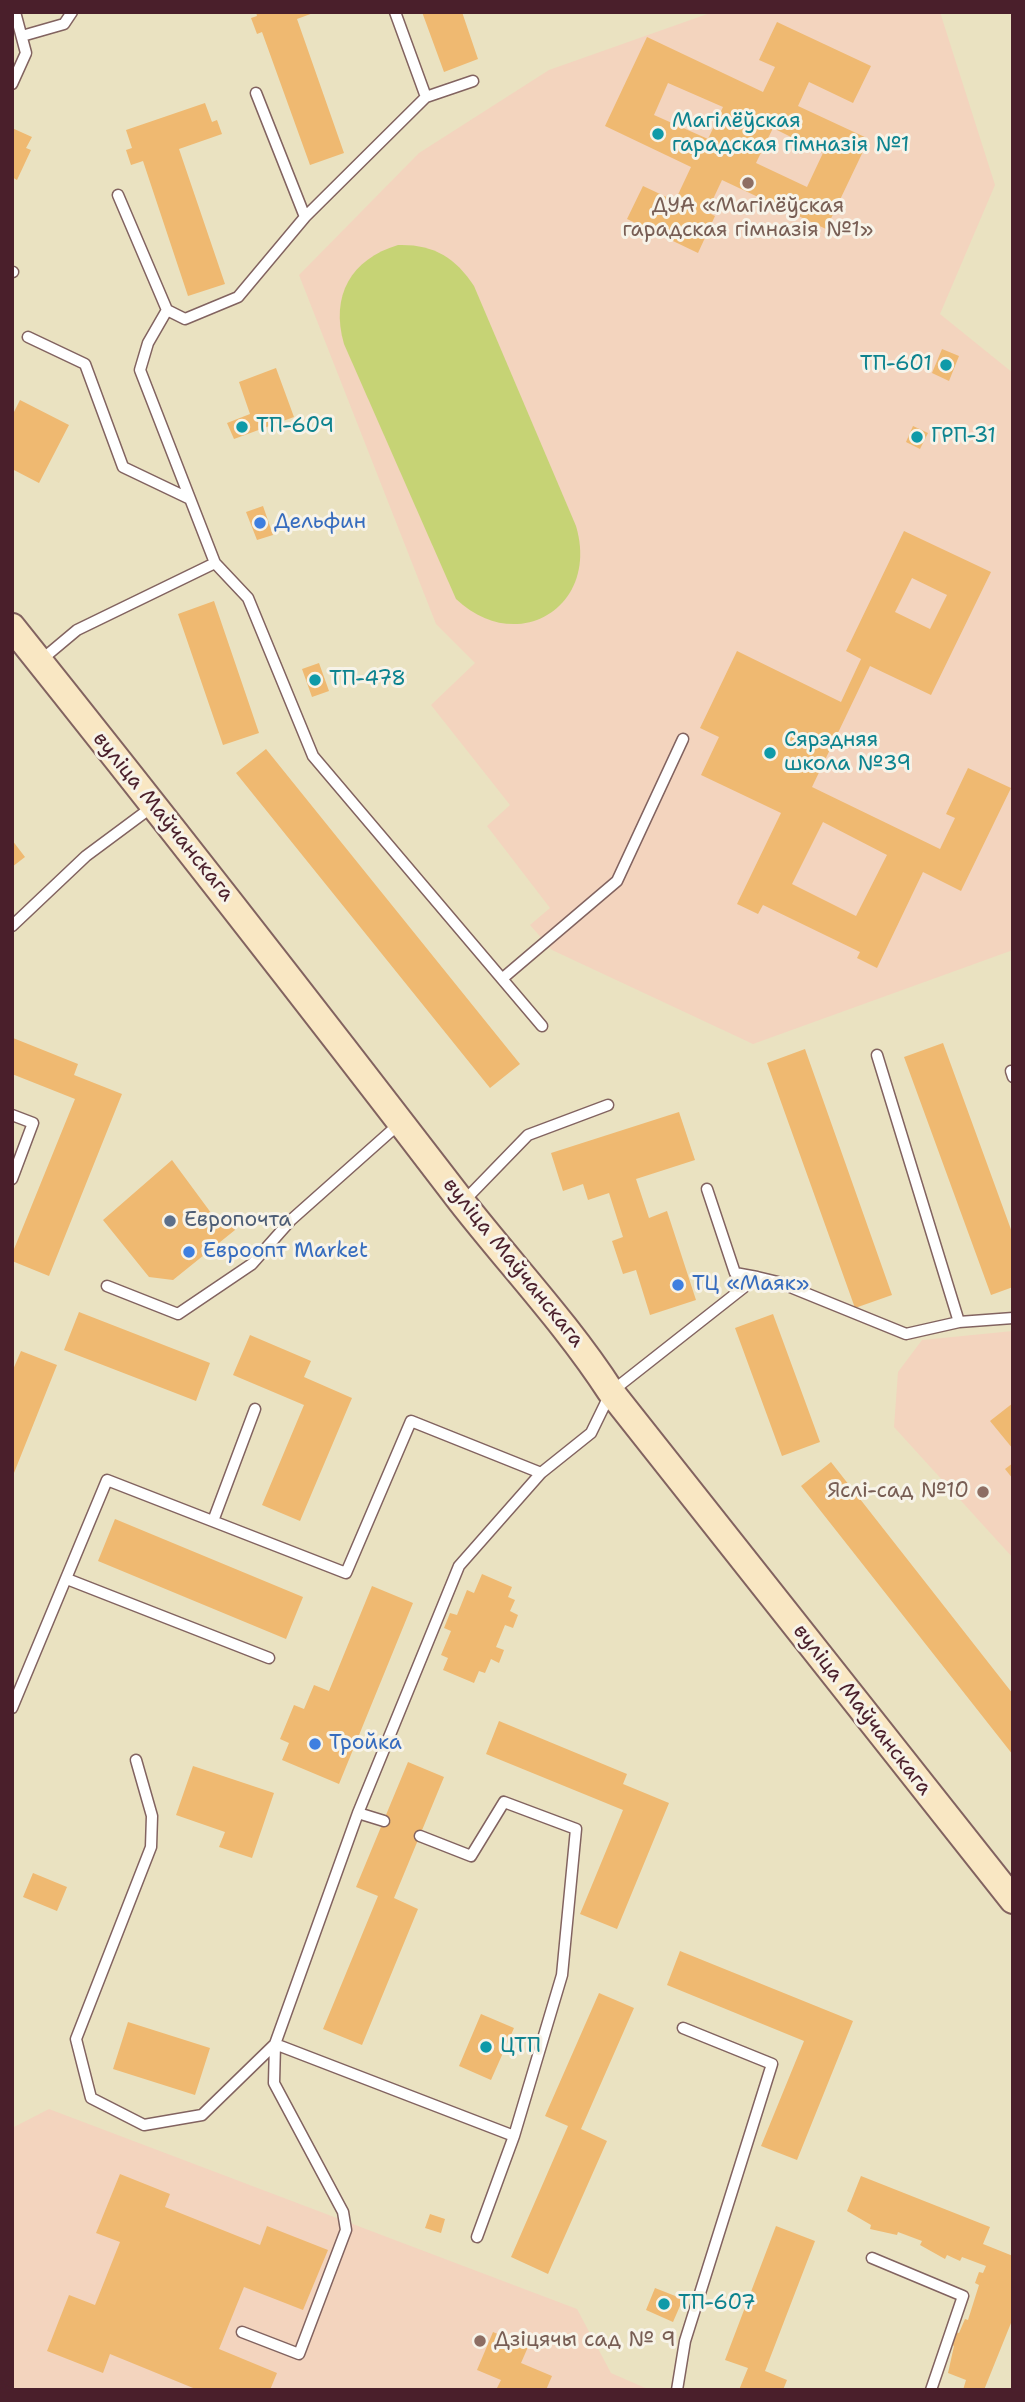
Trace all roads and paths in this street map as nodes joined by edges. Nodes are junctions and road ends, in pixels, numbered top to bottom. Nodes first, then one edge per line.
1 (15, 12) edge
2 (72, 12) edge
3 (395, 12) edge
4 (22, 36) junction
5 (472, 81) dead end
6 (12, 84) edge
7 (256, 93) dead end
8 (426, 97) junction
9 (118, 195) dead end
10 (305, 217) junction
11 (167, 310) junction
12 (28, 337) dead end
13 (190, 499) junction
14 (215, 563) junction
15 (12, 627) edge
16 (39, 661) junction
17 (683, 739) dead end
18 (153, 807) junction
19 (12, 926) edge
20 (503, 978) junction
21 (542, 1026) dead end
22 (877, 1055) dead end
23 (608, 1105) dead end
24 (12, 1115) edge
25 (402, 1121) junction
26 (12, 1179) edge
27 (707, 1189) dead end
28 (463, 1202) junction
29 (757, 1278) junction
30 (107, 1286) dead end
31 (1013, 1318) edge
32 (959, 1322) junction
33 (611, 1392) junction
34 (255, 1409) dead end
35 (541, 1473) junction
36 (212, 1521) junction
37 (67, 1579) junction
38 (269, 1658) dead end
39 (12, 1708) edge
40 (136, 1760) dead end
41 (358, 1813) junction
42 (384, 1821) dead end
43 (420, 1836) dead end
44 (1013, 1900) edge
45 (682, 2028) dead end
46 (275, 2044) junction
47 (514, 2136) junction
48 (477, 2237) dead end
49 (872, 2258) dead end
50 (242, 2332) dead end
51 (677, 2390) edge
52 (931, 2390) edge

1 - 4 lane
2 - 4 lane
3 - 8 lane
4 - 6 lane
5 - 8 lane
7 - 10 lane
8 - 10 lane
9 - 11 lane
10 - 11 lane
11 - 13 lane
12 - 13 lane
13 - 14 lane
14 - 16 lane
14 - 20 lane
15 - 16 main road, вуліца Маўчанскага
16 - 18 main road, вуліца Маўчанскага
17 - 20 lane
18 - 19 lane
18 - 25 main road, вуліца Маўчанскага
20 - 21 lane
22 - 32 lane
23 - 28 lane
24 - 26 lane
25 - 28 main road, вуліца Маўчанскага
25 - 30 lane
27 - 29 lane
28 - 33 main road, вуліца Маўчанскага
29 - 32 lane
29 - 33 lane
31 - 32 lane
33 - 35 lane
33 - 44 main road, вуліца Маўчанскага
34 - 36 lane
35 - 36 lane
35 - 41 lane
36 - 37 lane
37 - 38 lane
37 - 39 lane
40 - 46 lane
41 - 42 lane
41 - 46 lane
43 - 47 lane
45 - 51 lane
46 - 47 lane
46 - 50 lane
47 - 48 lane
49 - 52 lane

